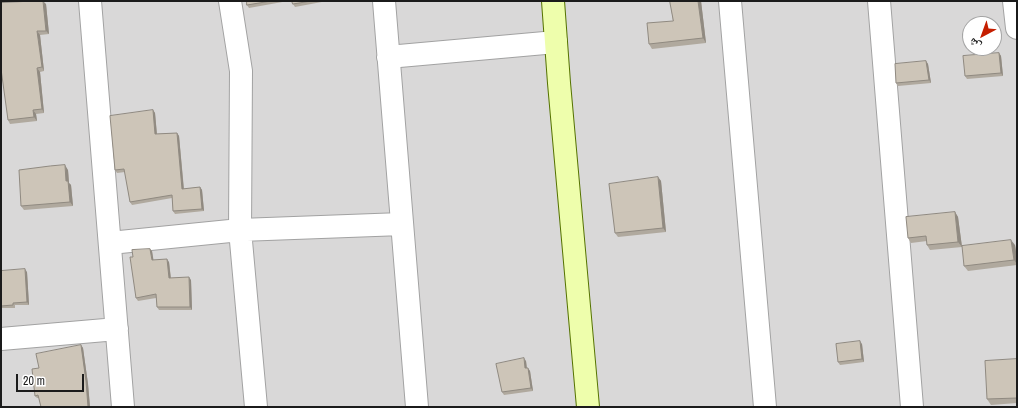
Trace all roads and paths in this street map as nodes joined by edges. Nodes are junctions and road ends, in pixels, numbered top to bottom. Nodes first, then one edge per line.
1 (90, 1) edge
2 (230, 1) edge
3 (384, 1) edge
4 (553, 1) edge
5 (730, 1) edge
6 (879, 1) edge
7 (1014, 1) edge
8 (1017, 28) edge
9 (556, 42) junction
10 (388, 57) junction
11 (402, 224) junction
12 (240, 230) junction
13 (110, 243) junction
14 (116, 329) junction
15 (1, 339) edge
16 (123, 407) edge
17 (256, 407) edge
18 (416, 407) edge
19 (588, 407) edge
20 (765, 407) edge
21 (912, 407) edge

1 - 13 street
2 - 12 street
3 - 10 street
4 - 9 street
5 - 20 street
6 - 21 street
7 - 8 street
9 - 10 street
9 - 19 street
10 - 11 street
11 - 12 street
11 - 18 street
12 - 13 street
12 - 17 street
13 - 14 street
14 - 15 street
14 - 16 street

